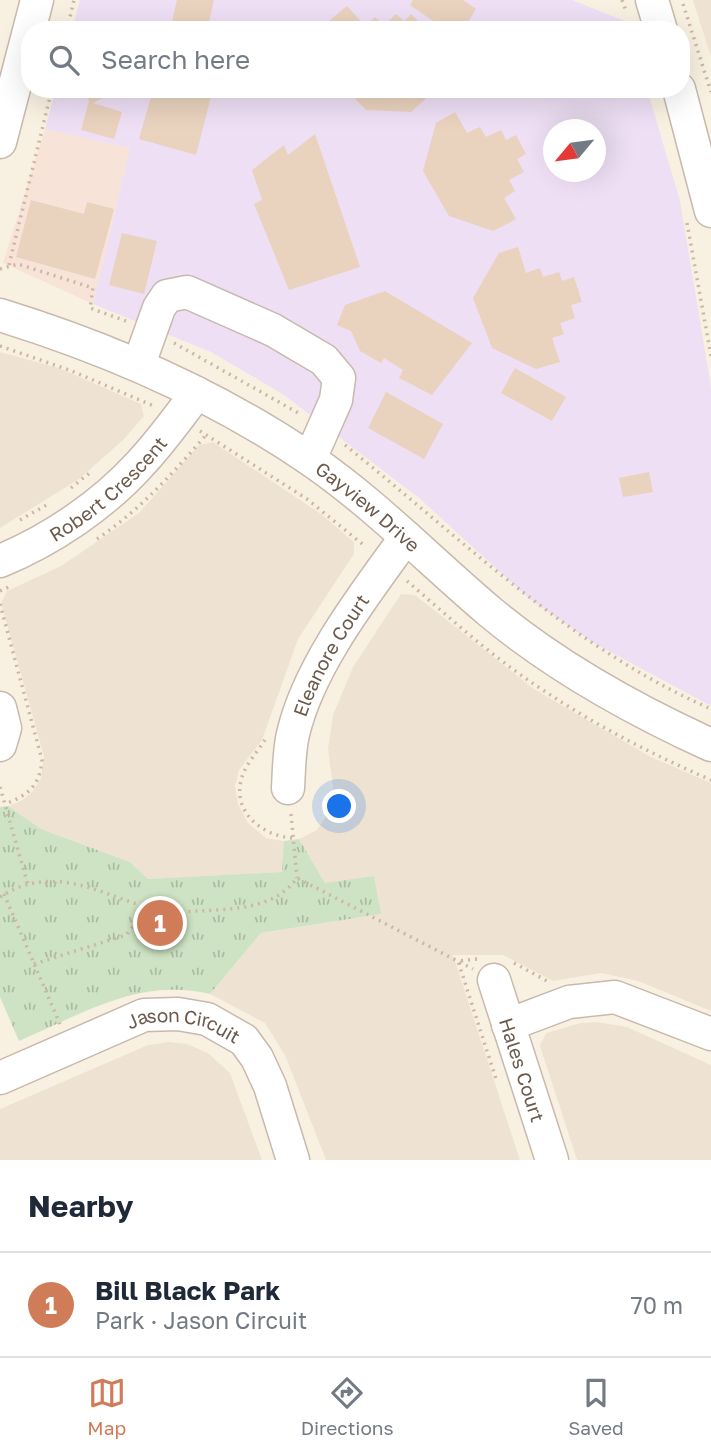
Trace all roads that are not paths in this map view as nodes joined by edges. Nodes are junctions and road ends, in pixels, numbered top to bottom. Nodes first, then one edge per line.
1 (652, 0) edge
2 (28, 2) edge
3 (24, 21) edge
4 (658, 21) edge
5 (21, 37) edge
6 (680, 98) edge
7 (0, 142) edge
8 (698, 214) edge
9 (0, 315) edge
10 (139, 364) junction
11 (197, 393) junction
12 (310, 459) junction
13 (406, 537) junction
14 (0, 561) edge
15 (0, 708) edge
16 (0, 745) edge
17 (711, 745) edge
18 (288, 789) road end
19 (494, 980) road end
20 (508, 1025) junction
21 (711, 1034) edge
22 (0, 1078) edge
23 (293, 1160) edge
24 (552, 1160) edge

1 - 4 street
2 - 3 street
5 - 7 street
6 - 8 street
9 - 10 street, Gayview Drive
10 - 11 street, Gayview Drive
10 - 12 street
11 - 12 street, Gayview Drive
11 - 14 street, Robert Crescent
12 - 13 street, Gayview Drive
13 - 17 street, Gayview Drive
13 - 18 street, Eleanore Court
15 - 16 street
19 - 20 street, Hales Court
20 - 21 street
20 - 24 street, Hales Court
22 - 23 street, Jason Circuit

